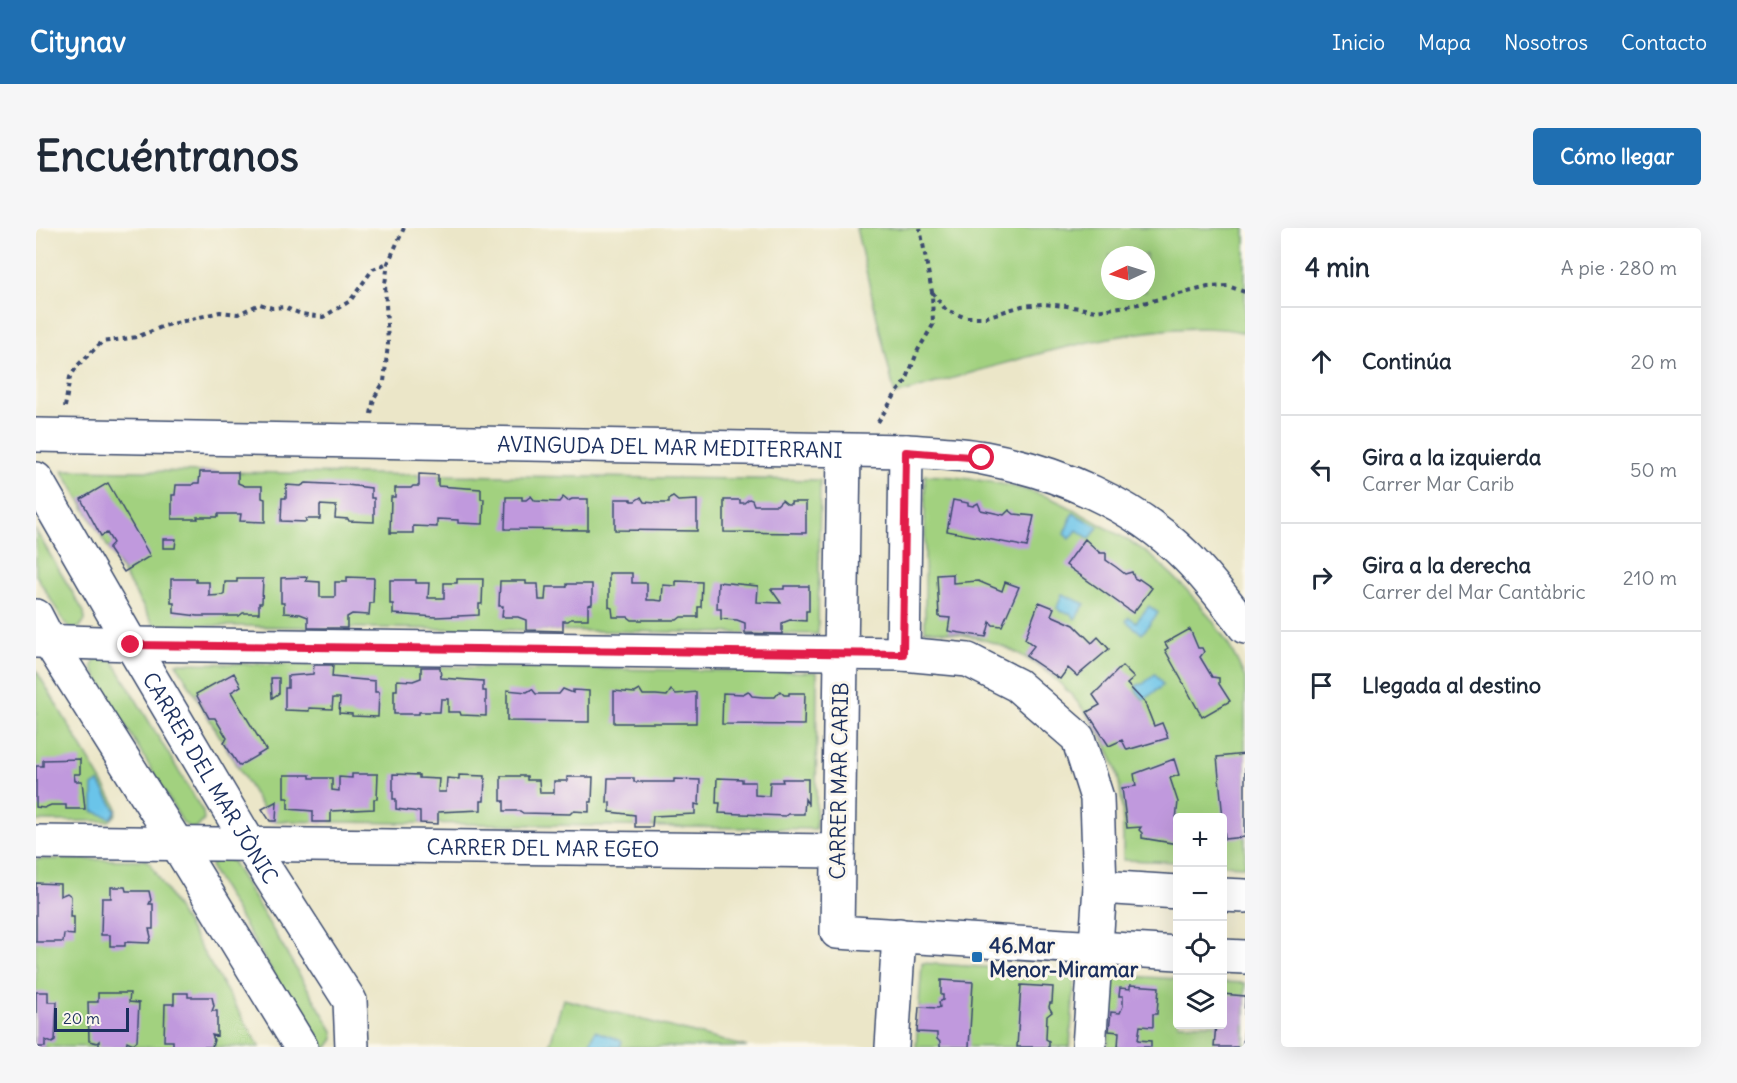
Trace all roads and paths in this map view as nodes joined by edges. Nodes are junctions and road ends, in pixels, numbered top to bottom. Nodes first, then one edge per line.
1 (404, 228) edge
2 (920, 228) edge
3 (388, 262) junction
4 (932, 292) junction
5 (1245, 292) edge
6 (49, 436) edge
7 (365, 442) junction
8 (855, 451) junction
9 (906, 452) junction
10 (36, 479) edge
11 (1245, 627) edge
12 (40, 632) edge
13 (131, 645) junction
14 (841, 654) junction
15 (903, 654) junction
16 (36, 842) edge
17 (177, 844) junction
18 (250, 845) junction
19 (838, 851) junction
20 (1100, 887) junction
21 (1173, 892) edge
22 (1227, 895) edge
23 (1245, 896) edge
24 (899, 935) junction
25 (1096, 947) junction
26 (1173, 953) edge
27 (1227, 956) edge
28 (1245, 957) edge
29 (301, 1047) edge
30 (352, 1047) edge
31 (892, 1047) edge
32 (1089, 1047) edge

1 - 3 path
2 - 4 path
3 - 6 path
3 - 7 path
4 - 5 path
4 - 8 path
6 - 7 street, AVINGUDA DEL MAR MEDITERRANI
7 - 8 street, AVINGUDA DEL MAR MEDITERRANI
8 - 9 street, AVINGUDA DEL MAR MEDITERRANI
8 - 14 street, CARRER MAR CARIB
9 - 11 street, AVINGUDA DEL MAR MEDITERRANI
9 - 15 street
10 - 13 street, CARRER DEL MAR JÒNIC
12 - 13 street
12 - 17 street
13 - 14 street
13 - 18 street, CARRER DEL MAR JÒNIC
14 - 15 street
14 - 19 street, CARRER MAR CARIB
15 - 20 street
16 - 17 street, CARRER DEL MAR EGEO
17 - 18 street, CARRER DEL MAR EGEO
17 - 29 street
18 - 19 street, CARRER DEL MAR EGEO
18 - 30 street, CARRER DEL MAR JÒNIC
19 - 24 street, CARRER MAR CARIB
20 - 21 street
20 - 25 street
22 - 23 street
24 - 25 street
24 - 31 street
25 - 26 street
25 - 32 street
27 - 28 street

